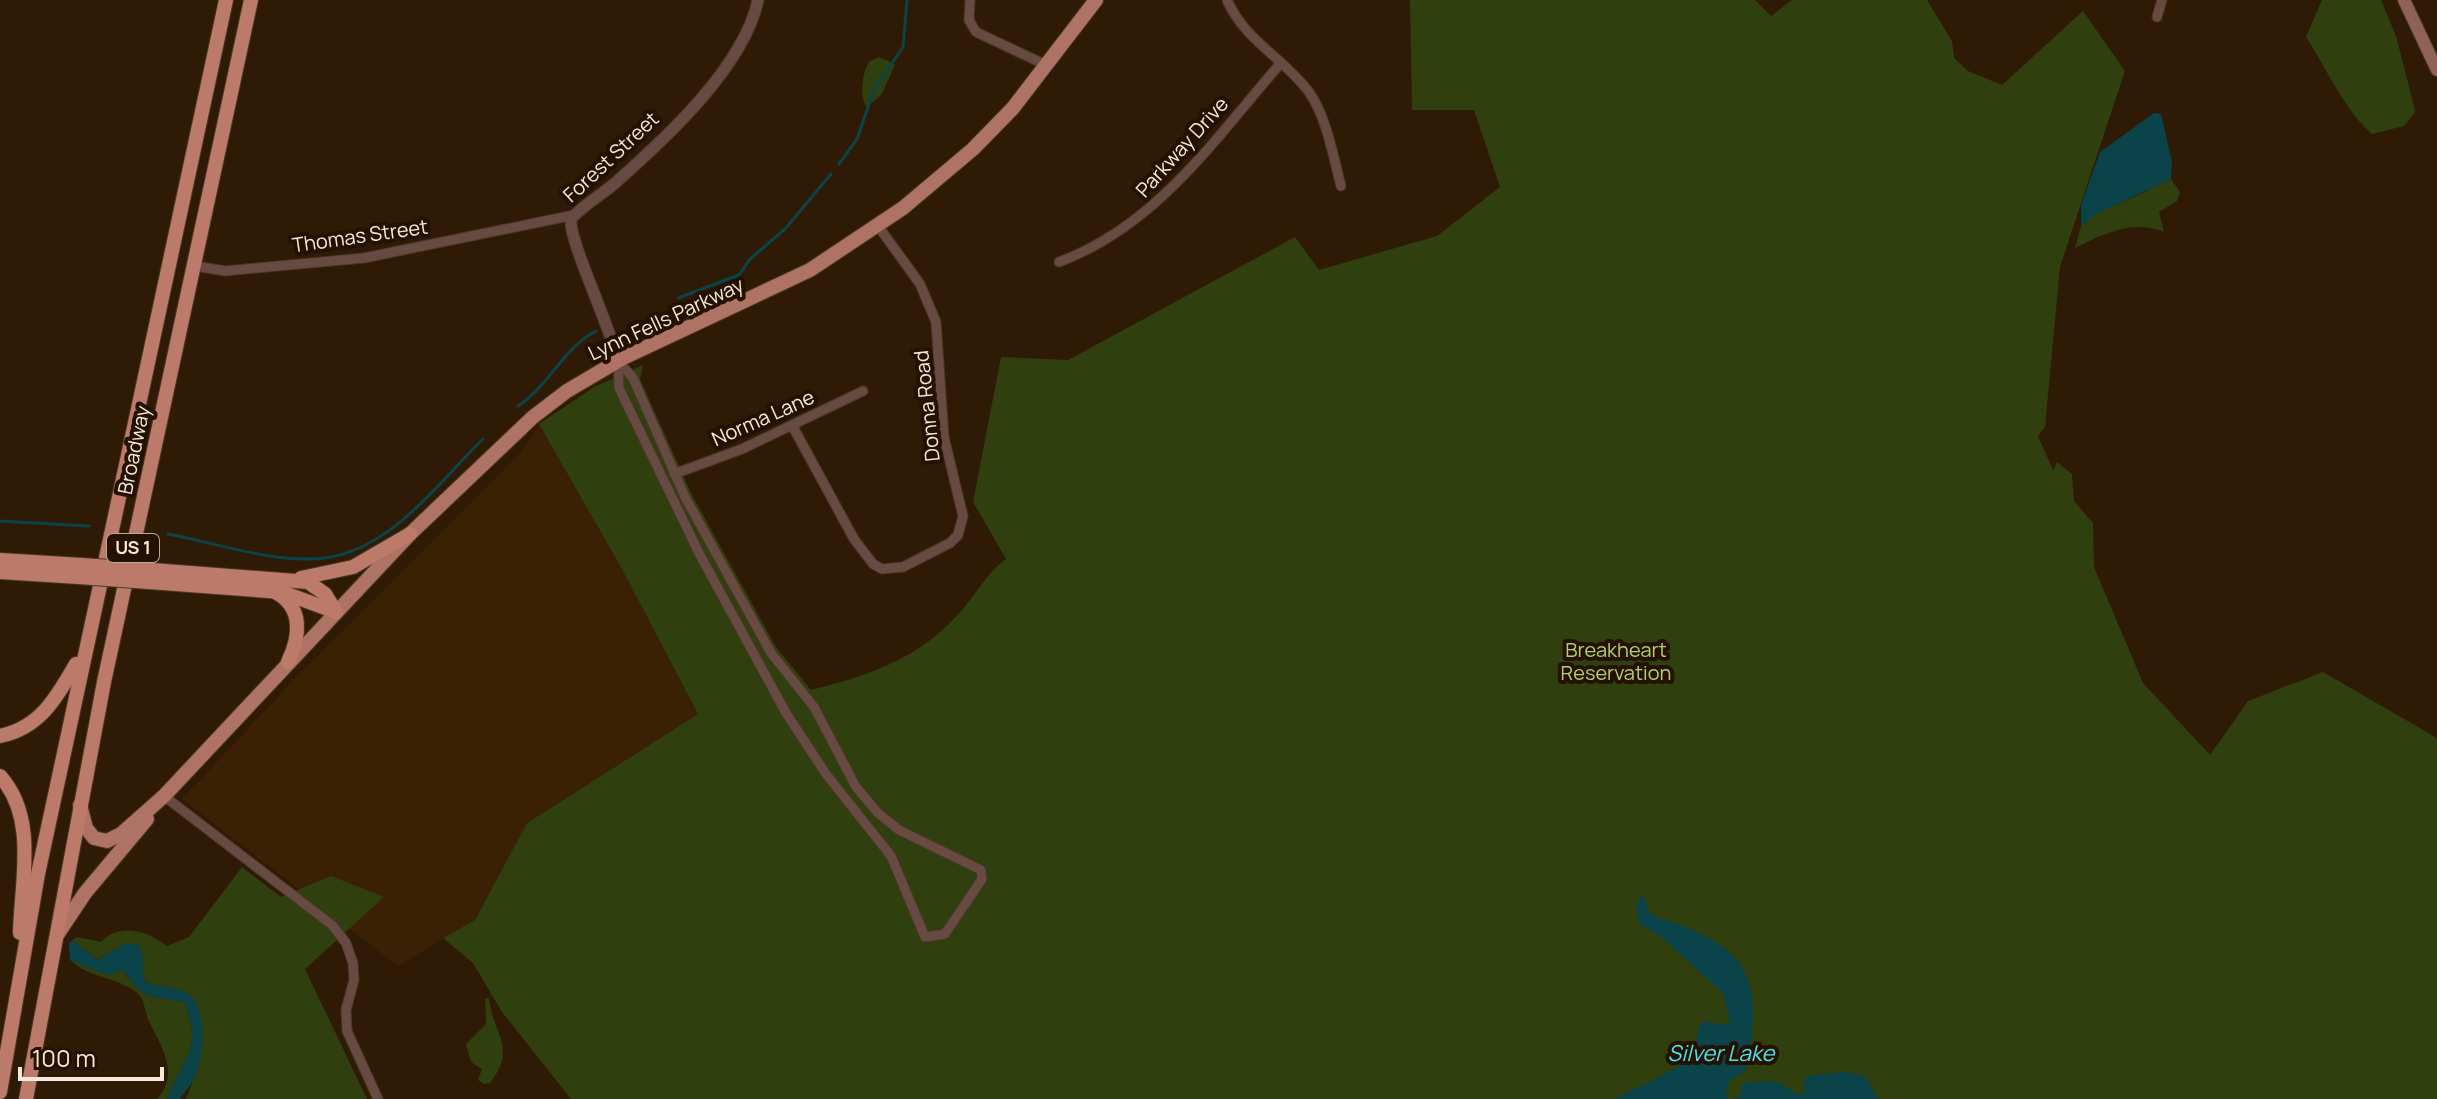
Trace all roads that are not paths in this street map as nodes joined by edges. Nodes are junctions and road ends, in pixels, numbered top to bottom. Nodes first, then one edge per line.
1 (226, 0) edge
2 (251, 0) edge
3 (758, 0) edge
4 (970, 0) edge
5 (1096, 0) edge
6 (1227, 0) edge
7 (2162, 0) edge
8 (2404, 0) edge
9 (2157, 17) dead end
10 (1280, 64) junction
11 (1048, 66) junction
12 (2437, 70) edge
13 (1341, 186) dead end
14 (574, 215) junction
15 (878, 226) junction
16 (1059, 262) dead end
17 (195, 266) junction
18 (618, 361) junction
19 (863, 391) dead end
20 (793, 427) junction
21 (674, 474) junction
22 (410, 534) junction
23 (0, 560) edge
24 (81, 571) junction
25 (0, 572) edge
26 (150, 576) junction
27 (293, 579) junction
28 (271, 590) junction
29 (336, 612) junction
30 (85, 650) junction
31 (288, 662) junction
32 (0, 736) edge
33 (831, 741) junction
34 (812, 751) junction
35 (0, 776) edge
36 (164, 796) junction
37 (80, 805) junction
38 (888, 822) junction
39 (874, 834) junction
40 (53, 940) junction
41 (22, 967) junction
42 (0, 1092) edge
43 (26, 1099) edge
44 (378, 1099) edge

1 - 30 highway, Broadway / US 1
2 - 17 highway, Broadway / US 1
3 - 14 street, Forest Street
4 - 11 street
5 - 11 main road, Lynn Fells Parkway
6 - 10 street
7 - 9 street
8 - 12 main road
10 - 13 street
10 - 16 street, Parkway Drive
11 - 15 main road, Lynn Fells Parkway
14 - 17 street, Thomas Street
14 - 18 street, Forest Street
15 - 18 main road, Lynn Fells Parkway
15 - 20 street, Donna Road
17 - 37 highway, Broadway / US 1
18 - 21 street, Forest Street
18 - 22 main road, Lynn Fells Parkway
18 - 34 street, Forest Street
19 - 20 street, Norma Lane
20 - 21 street, Norma Lane
21 - 33 street, Forest Street
22 - 27 highway
22 - 29 main road, Lynn Fells Parkway
23 - 24 highway
24 - 25 highway
24 - 26 highway, bridge
26 - 27 highway
26 - 28 highway
27 - 29 highway
28 - 29 highway
28 - 31 highway
29 - 31 main road, Lynn Fells Parkway
30 - 32 highway
30 - 41 highway, Broadway / US 1
31 - 36 main road, Lynn Fells Parkway
33 - 34 street
33 - 38 street, Forest Street
34 - 39 street, Forest Street
35 - 41 highway
36 - 37 main road, Lynn Fells Parkway
36 - 40 main road, Lynn Fells Parkway
36 - 44 street
37 - 40 highway, Broadway / US 1
38 - 39 street
38 - 39 street, Forest Street
40 - 43 highway, Broadway / US 1
41 - 42 highway, Broadway / US 1

